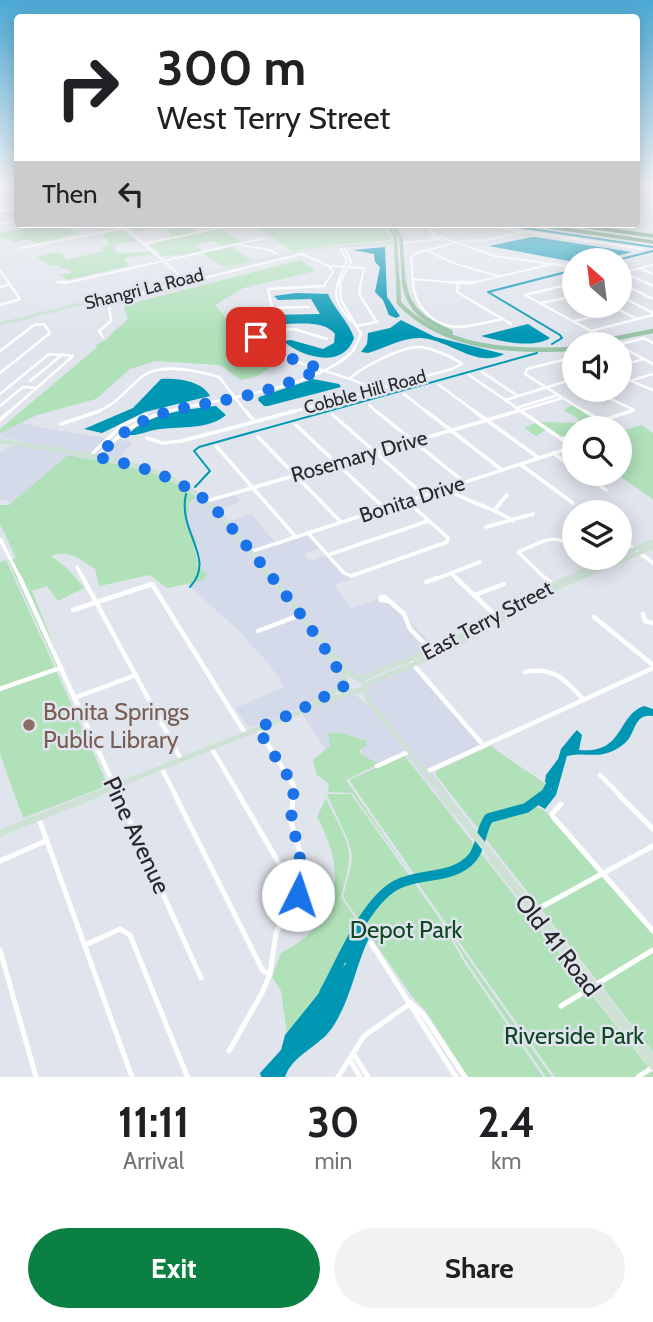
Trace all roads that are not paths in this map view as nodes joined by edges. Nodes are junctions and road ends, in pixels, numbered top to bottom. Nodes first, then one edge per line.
1 (92, 234) edge
2 (132, 234) edge
3 (190, 234) edge
4 (393, 234) edge
5 (400, 234) edge
6 (432, 234) edge
7 (440, 234) edge
8 (512, 234) edge
9 (538, 234) edge
10 (600, 234) edge
11 (265, 238) dead end
12 (435, 240) junction
13 (402, 242) junction
14 (653, 242) edge
15 (395, 243) junction
16 (454, 243) junction
17 (143, 244) junction
18 (240, 245) dead end
19 (446, 246) junction
20 (21, 248) dead end
21 (346, 249) junction
22 (642, 249) dead end
23 (341, 250) junction
24 (428, 251) junction
25 (281, 256) junction
26 (163, 261) junction
27 (552, 264) junction
28 (347, 265) junction
29 (653, 265) edge
30 (329, 266) junction
31 (562, 266) edge
32 (640, 268) junction
33 (0, 270) edge
34 (632, 270) edge
35 (653, 274) edge
36 (500, 276) junction
37 (632, 277) edge
38 (184, 279) junction
39 (413, 279) junction
40 (57, 282) dead end
41 (10, 284) junction
42 (458, 284) junction
43 (0, 286) edge
44 (562, 286) edge
45 (653, 286) edge
46 (632, 289) edge
47 (562, 299) edge
48 (653, 299) edge
49 (632, 303) edge
50 (539, 304) junction
51 (0, 305) edge
52 (309, 307) dead end
53 (272, 308) junction
54 (653, 314) edge
55 (632, 316) edge
56 (502, 318) junction
57 (588, 318) edge
58 (637, 319) junction
59 (573, 322) junction
60 (0, 324) edge
61 (355, 324) junction
62 (511, 324) dead end
63 (653, 333) edge
64 (254, 334) junction
65 (632, 336) edge
66 (103, 337) dead end
67 (632, 338) edge
68 (327, 339) dead end
69 (632, 341) edge
70 (653, 343) edge
71 (562, 347) edge
72 (562, 348) edge
73 (0, 351) edge
74 (632, 352) edge
75 (62, 354) junction
76 (644, 359) junction
77 (562, 361) edge
78 (632, 362) edge
79 (653, 364) edge
80 (321, 369) junction
81 (482, 372) dead end
82 (0, 373) edge
83 (653, 374) edge
84 (469, 375) dead end
85 (351, 377) junction
86 (30, 381) dead end
87 (632, 381) edge
88 (632, 381) edge
89 (562, 383) edge
90 (439, 385) dead end
91 (546, 387) junction
92 (36, 388) junction
93 (374, 390) junction
94 (653, 390) edge
95 (0, 394) edge
96 (404, 394) dead end
97 (518, 396) junction
98 (560, 396) joint
99 (235, 398) junction
100 (227, 400) junction
101 (505, 400) junction
102 (570, 402) edge
103 (616, 402) edge
104 (369, 405) dead end
105 (0, 406) edge
106 (516, 409) junction
107 (2, 414) edge
108 (333, 415) dead end
109 (484, 419) junction
110 (0, 420) edge
111 (255, 422) junction
112 (126, 423) junction
113 (61, 424) dead end
114 (296, 425) dead end
115 (132, 426) junction
116 (119, 428) junction
117 (449, 429) junction
118 (125, 430) junction
119 (258, 437) dead end
120 (148, 438) dead end
121 (562, 439) edge
122 (412, 440) junction
123 (0, 441) edge
124 (216, 446) dead end
125 (562, 450) edge
126 (374, 451) junction
127 (553, 453) junction
128 (90, 456) junction
129 (97, 457) junction
130 (539, 458) junction
131 (562, 459) edge
132 (336, 463) junction
133 (520, 464) junction
134 (502, 470) junction
135 (295, 475) junction
136 (464, 482) junction
137 (600, 486) edge
138 (252, 487) junction
139 (446, 488) junction
140 (606, 490) dead end
141 (424, 495) junction
142 (508, 495) dead end
143 (569, 500) edge
144 (207, 501) junction
145 (407, 501) junction
146 (384, 508) junction
147 (496, 508) junction
148 (533, 514) dead end
149 (429, 521) junction
150 (513, 521) junction
151 (341, 522) junction
152 (486, 527) dead end
153 (308, 533) junction
154 (296, 537) junction
155 (562, 538) edge
156 (1, 543) edge
157 (653, 545) edge
158 (632, 547) edge
159 (637, 551) junction
160 (250, 552) junction
161 (632, 552) edge
162 (328, 555) junction
163 (480, 562) dead end
164 (653, 563) edge
165 (77, 567) dead end
166 (588, 570) edge
167 (451, 573) junction
168 (426, 582) dead end
169 (504, 584) dead end
170 (555, 586) junction
171 (475, 595) junction
172 (388, 600) dead end
173 (97, 602) junction
174 (73, 610) dead end
175 (643, 614) dead end
176 (300, 615) junction
177 (594, 617) dead end
178 (497, 618) junction
179 (653, 623) edge
180 (258, 631) dead end
181 (328, 650) junction
182 (434, 653) junction
183 (412, 662) junction
184 (653, 666) edge
185 (60, 668) junction
186 (525, 672) dead end
187 (136, 675) junction
188 (359, 679) junction
189 (344, 685) junction
190 (364, 687) junction
191 (0, 689) edge
192 (352, 692) junction
193 (74, 698) junction
194 (584, 700) junction
195 (296, 712) junction
196 (378, 712) junction
197 (257, 728) junction
198 (245, 733) junction
199 (484, 746) junction
200 (211, 747) junction
201 (408, 752) junction
202 (181, 759) junction
203 (377, 766) dead end
204 (161, 767) junction
205 (425, 773) junction
206 (600, 775) dead end
207 (114, 786) junction
208 (561, 804) dead end
209 (38, 817) junction
210 (653, 829) edge
211 (0, 833) edge
212 (47, 841) junction
213 (653, 846) edge
214 (491, 856) junction
215 (0, 861) edge
216 (602, 873) junction
217 (297, 880) junction
218 (536, 910) junction
219 (653, 931) edge
220 (371, 943) dead end
221 (85, 945) junction
222 (0, 950) edge
223 (653, 950) edge
224 (271, 957) junction
225 (259, 960) junction
226 (270, 974) junction
227 (201, 978) dead end
228 (593, 987) junction
229 (411, 1003) junction
230 (561, 1006) dead end
231 (229, 1051) dead end
232 (351, 1056) junction
233 (653, 1059) edge
234 (653, 1067) edge
235 (187, 1076) edge
236 (36, 1077) edge
237 (132, 1077) edge
238 (338, 1077) edge
239 (360, 1077) edge
240 (368, 1077) edge
241 (456, 1077) edge
242 (465, 1077) edge
243 (638, 1077) edge

1 - 20 street
2 - 17 street
3 - 17 street
4 - 15 main road
5 - 13 main road
6 - 12 street
7 - 16 street
8 - 16 street
9 - 22 street
10 - 14 highway
11 - 26 street
12 - 13 street
12 - 19 street
13 - 15 street, Shangri La Road
13 - 71 main road
15 - 21 street, Shangri La Road
15 - 72 main road
16 - 19 street
16 - 27 street
17 - 26 street
18 - 25 street
19 - 24 street
21 - 23 street, Shangri La Road
21 - 28 street
23 - 25 street, Shangri La Road
23 - 28 street
24 - 36 street
24 - 39 street
25 - 38 street, Shangri La Road
26 - 38 street
26 - 40 street
27 - 31 street
27 - 36 street
28 - 30 street
28 - 61 street
28 - 61 street
29 - 32 street
30 - 53 street
30 - 66 street
32 - 34 street
32 - 35 street
33 - 41 street
36 - 42 street
37 - 45 street
38 - 60 street, Shangri La Road
39 - 42 street
39 - 56 street
41 - 43 street
41 - 51 street
42 - 56 street
44 - 50 street
46 - 48 street
47 - 50 street
49 - 54 street
50 - 59 street
52 - 53 street
53 - 64 street
54 - 58 street
55 - 58 street
56 - 62 street
57 - 59 street
58 - 59 street
61 - 80 street
63 - 65 main road
63 - 67 main road
64 - 68 street
64 - 80 street
69 - 70 street
73 - 82 street
74 - 76 street
75 - 86 street
75 - 92 street
75 - 95 street
76 - 78 street
76 - 79 street
77 - 91 street
80 - 85 street
80 - 99 street
81 - 97 street
83 - 87 street
84 - 101 street
85 - 93 street
85 - 93 street, Cobble Hill Road
88 - 94 street
89 - 91 street
90 - 109 street
91 - 97 street
91 - 98 street
92 - 105 street
92 - 107 street
93 - 111 street, Cobble Hill Road
96 - 117 street
97 - 101 street
98 - 106 street, Rosemary Drive
99 - 100 street
99 - 111 street
99 - 113 street
100 - 112 street
100 - 115 street
101 - 106 street
102 - 103 street
104 - 122 street
106 - 109 street, Rosemary Drive
106 - 121 street
107 - 110 street
108 - 126 street
109 - 117 street, Rosemary Drive
109 - 130 street
111 - 120 street, Cobble Hill Road
112 - 115 street
112 - 116 street
114 - 132 street
115 - 118 street
116 - 118 street
116 - 128 street
117 - 122 street, Rosemary Drive
117 - 134 street
118 - 129 street
119 - 135 street
122 - 126 street, Rosemary Drive
122 - 136 street
123 - 128 street
124 - 138 street
125 - 127 street, Bonita Drive
126 - 132 street, Rosemary Drive
126 - 141 street
127 - 130 street, Bonita Drive
127 - 131 street
128 - 129 street
129 - 144 street
130 - 133 street, Bonita Drive
132 - 135 street, Rosemary Drive
132 - 146 street
133 - 134 street, Bonita Drive
133 - 143 street
134 - 136 street, Bonita Drive
135 - 138 street, Rosemary Drive
135 - 151 street
136 - 139 street, Bonita Drive
137 - 140 street
138 - 144 street, Rosemary Drive
138 - 154 street
139 - 141 street, Bonita Drive
139 - 147 street
141 - 145 street, Bonita Drive
142 - 147 street
144 - 160 street
145 - 146 street, Bonita Drive
145 - 149 street
146 - 151 street, Bonita Drive
147 - 150 street
148 - 150 street
149 - 162 street
149 - 162 street
150 - 152 street
151 - 153 street, Bonita Drive
153 - 154 street, Bonita Drive
153 - 162 street
154 - 160 street, Bonita Drive
155 - 170 street
156 - 185 street, Pine Avenue
157 - 159 street
158 - 159 street
159 - 161 street
159 - 164 street
159 - 170 street
160 - 176 street
163 - 167 street
165 - 173 street
166 - 170 street, East Terry Street
167 - 168 street
167 - 171 street
169 - 171 street
170 - 178 street, East Terry Street
171 - 178 street
172 - 182 street
173 - 174 street
173 - 187 street
173 - 198 street
175 - 179 street
176 - 180 street
176 - 181 street
177 - 184 street
178 - 182 street, East Terry Street
181 - 188 street
181 - 189 street
182 - 183 street, East Terry Street
183 - 188 street, East Terry Street
183 - 190 street, East Terry Street
183 - 199 street
184 - 194 street
185 - 191 street
185 - 193 street, Pine Avenue
186 - 194 street
187 - 193 street
187 - 202 street
188 - 189 street, East Terry Street
188 - 190 street, Old 41 Road
189 - 192 street, Old 41 Road
189 - 195 street, East Terry Street
190 - 192 street, East Terry Street
190 - 196 street, Old 41 Road
192 - 195 street, East Terry Street
192 - 196 street, Old 41 Road
193 - 207 street, Pine Avenue
194 - 199 street
195 - 197 street
196 - 201 street, Old 41 Road
197 - 198 street
197 - 217 street
198 - 200 street
199 - 205 street
200 - 202 street
200 - 217 street
201 - 203 street
201 - 205 street, Old 41 Road
202 - 204 street
204 - 207 street
204 - 225 street
205 - 214 street, Old 41 Road
206 - 210 street
207 - 209 street
207 - 227 street, Pine Avenue
208 - 216 street
209 - 211 street
209 - 212 street
212 - 215 street
212 - 221 street
213 - 216 street
214 - 218 street, Old 41 Road
214 - 228 street, Old 41 Road
216 - 218 street
216 - 219 street
217 - 224 street
218 - 228 street, Old 41 Road
220 - 229 street
221 - 235 street
221 - 237 street
222 - 236 street
223 - 228 street
224 - 225 street
224 - 226 street
225 - 226 street
226 - 231 street
228 - 230 street
228 - 233 street, Old 41 Road
228 - 234 street, Old 41 Road
229 - 232 street
229 - 241 street
229 - 242 street
232 - 238 street
232 - 239 street
232 - 240 street
234 - 243 street

